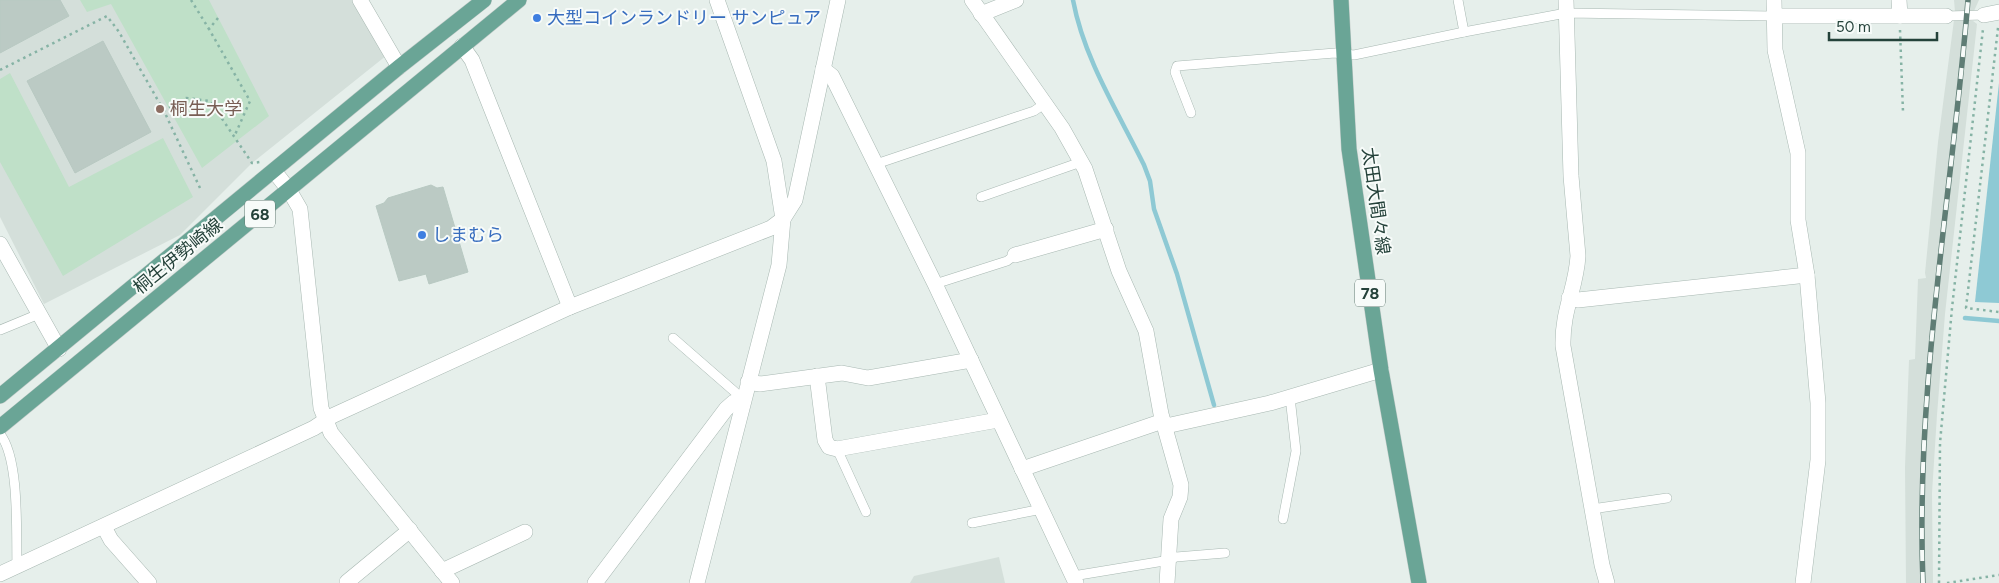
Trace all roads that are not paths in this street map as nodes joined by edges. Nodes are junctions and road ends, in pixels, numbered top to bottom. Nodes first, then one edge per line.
1 (360, 0) edge
2 (484, 0) edge
3 (519, 0) edge
4 (717, 0) edge
5 (838, 0) edge
6 (972, 0) edge
7 (1016, 0) edge
8 (1341, 0) edge
9 (1458, 0) edge
10 (1774, 0) edge
11 (1899, 0) edge
12 (1566, 7) edge
13 (1999, 12) edge
14 (981, 14) junction
15 (1984, 15) joint
16 (1773, 16) junction
17 (1900, 16) junction
18 (1946, 16) joint
19 (1464, 32) junction
20 (462, 46) junction
21 (1343, 56) junction
22 (399, 67) junction
23 (823, 69) junction
24 (1044, 104) junction
25 (1191, 113) dead end
26 (1081, 162) junction
27 (876, 164) junction
28 (270, 166) junction
29 (289, 190) junction
30 (981, 197) dead end
31 (783, 219) junction
32 (1106, 228) junction
33 (0, 244) edge
34 (1015, 255) joint
35 (1807, 275) junction
36 (936, 284) junction
37 (1569, 298) junction
38 (570, 306) junction
39 (39, 314) junction
40 (0, 330) edge
41 (673, 338) dead end
42 (59, 349) junction
43 (970, 360) junction
44 (1381, 370) junction
45 (817, 376) junction
46 (748, 382) junction
47 (0, 396) edge
48 (1290, 397) junction
49 (743, 399) junction
50 (998, 420) junction
51 (325, 421) junction
52 (1164, 424) junction
53 (0, 427) edge
54 (0, 434) edge
55 (837, 449) junction
56 (1022, 469) junction
57 (1667, 498) dead end
58 (1042, 509) junction
59 (1592, 509) junction
60 (866, 512) dead end
61 (1283, 519) dead end
62 (972, 523) dead end
63 (104, 526) junction
64 (410, 530) junction
65 (525, 532) dead end
66 (1225, 553) dead end
67 (1170, 560) junction
68 (17, 567) junction
69 (442, 571) junction
70 (0, 574) edge
71 (1075, 579) edge
72 (347, 582) dead end
73 (14, 583) edge
74 (150, 583) edge
75 (452, 583) edge
76 (595, 583) edge
77 (697, 583) edge
78 (1167, 583) edge
79 (1419, 583) edge
80 (1607, 583) edge
81 (1803, 583) edge

1 - 22 street
2 - 22 main road, 桐生伊勢崎線 / 68
3 - 20 main road, 桐生伊勢崎線 / 68
4 - 31 street
5 - 23 street
6 - 14 street
7 - 14 street
8 - 21 main road, 太田大間々線 / 78
9 - 19 lane
10 - 16 street
11 - 17 street
12 - 16 lane
12 - 19 lane
12 - 37 street
13 - 15 street
14 - 24 street
15 - 18 lane
16 - 17 street
16 - 35 street
17 - 18 street
19 - 21 lane
20 - 29 main road, 桐生伊勢崎線 / 68
20 - 38 street
21 - 25 lane
21 - 44 main road, 太田大間々線 / 78
22 - 28 main road, 桐生伊勢崎線 / 68
23 - 27 street
23 - 31 street
24 - 26 street
24 - 27 lane
26 - 30 lane
26 - 32 street
27 - 36 street
28 - 29 street
28 - 42 main road, 桐生伊勢崎線 / 68
29 - 51 street
29 - 53 main road, 桐生伊勢崎線 / 68
31 - 38 street
31 - 46 street
32 - 34 street
32 - 52 street
33 - 39 street
34 - 36 lane
35 - 37 street
35 - 81 street
36 - 43 street
37 - 59 street
38 - 51 street
39 - 40 lane
39 - 42 street
41 - 49 lane
42 - 47 main road, 桐生伊勢崎線 / 68
43 - 45 street
43 - 50 street
44 - 48 street
44 - 79 main road, 太田大間々線 / 78
45 - 46 street
45 - 55 street
46 - 49 street
48 - 52 street
48 - 61 lane
49 - 76 street
49 - 77 street
50 - 55 street
50 - 56 street
51 - 63 street
51 - 64 street
52 - 56 street
52 - 67 street
54 - 68 lane
55 - 60 lane
56 - 58 street
57 - 59 lane
58 - 62 lane
58 - 71 street
59 - 80 street
63 - 68 street
63 - 74 street
64 - 69 street
64 - 72 street
65 - 69 street
66 - 67 lane
67 - 71 lane
67 - 78 street
68 - 70 street
68 - 73 street
69 - 75 street

